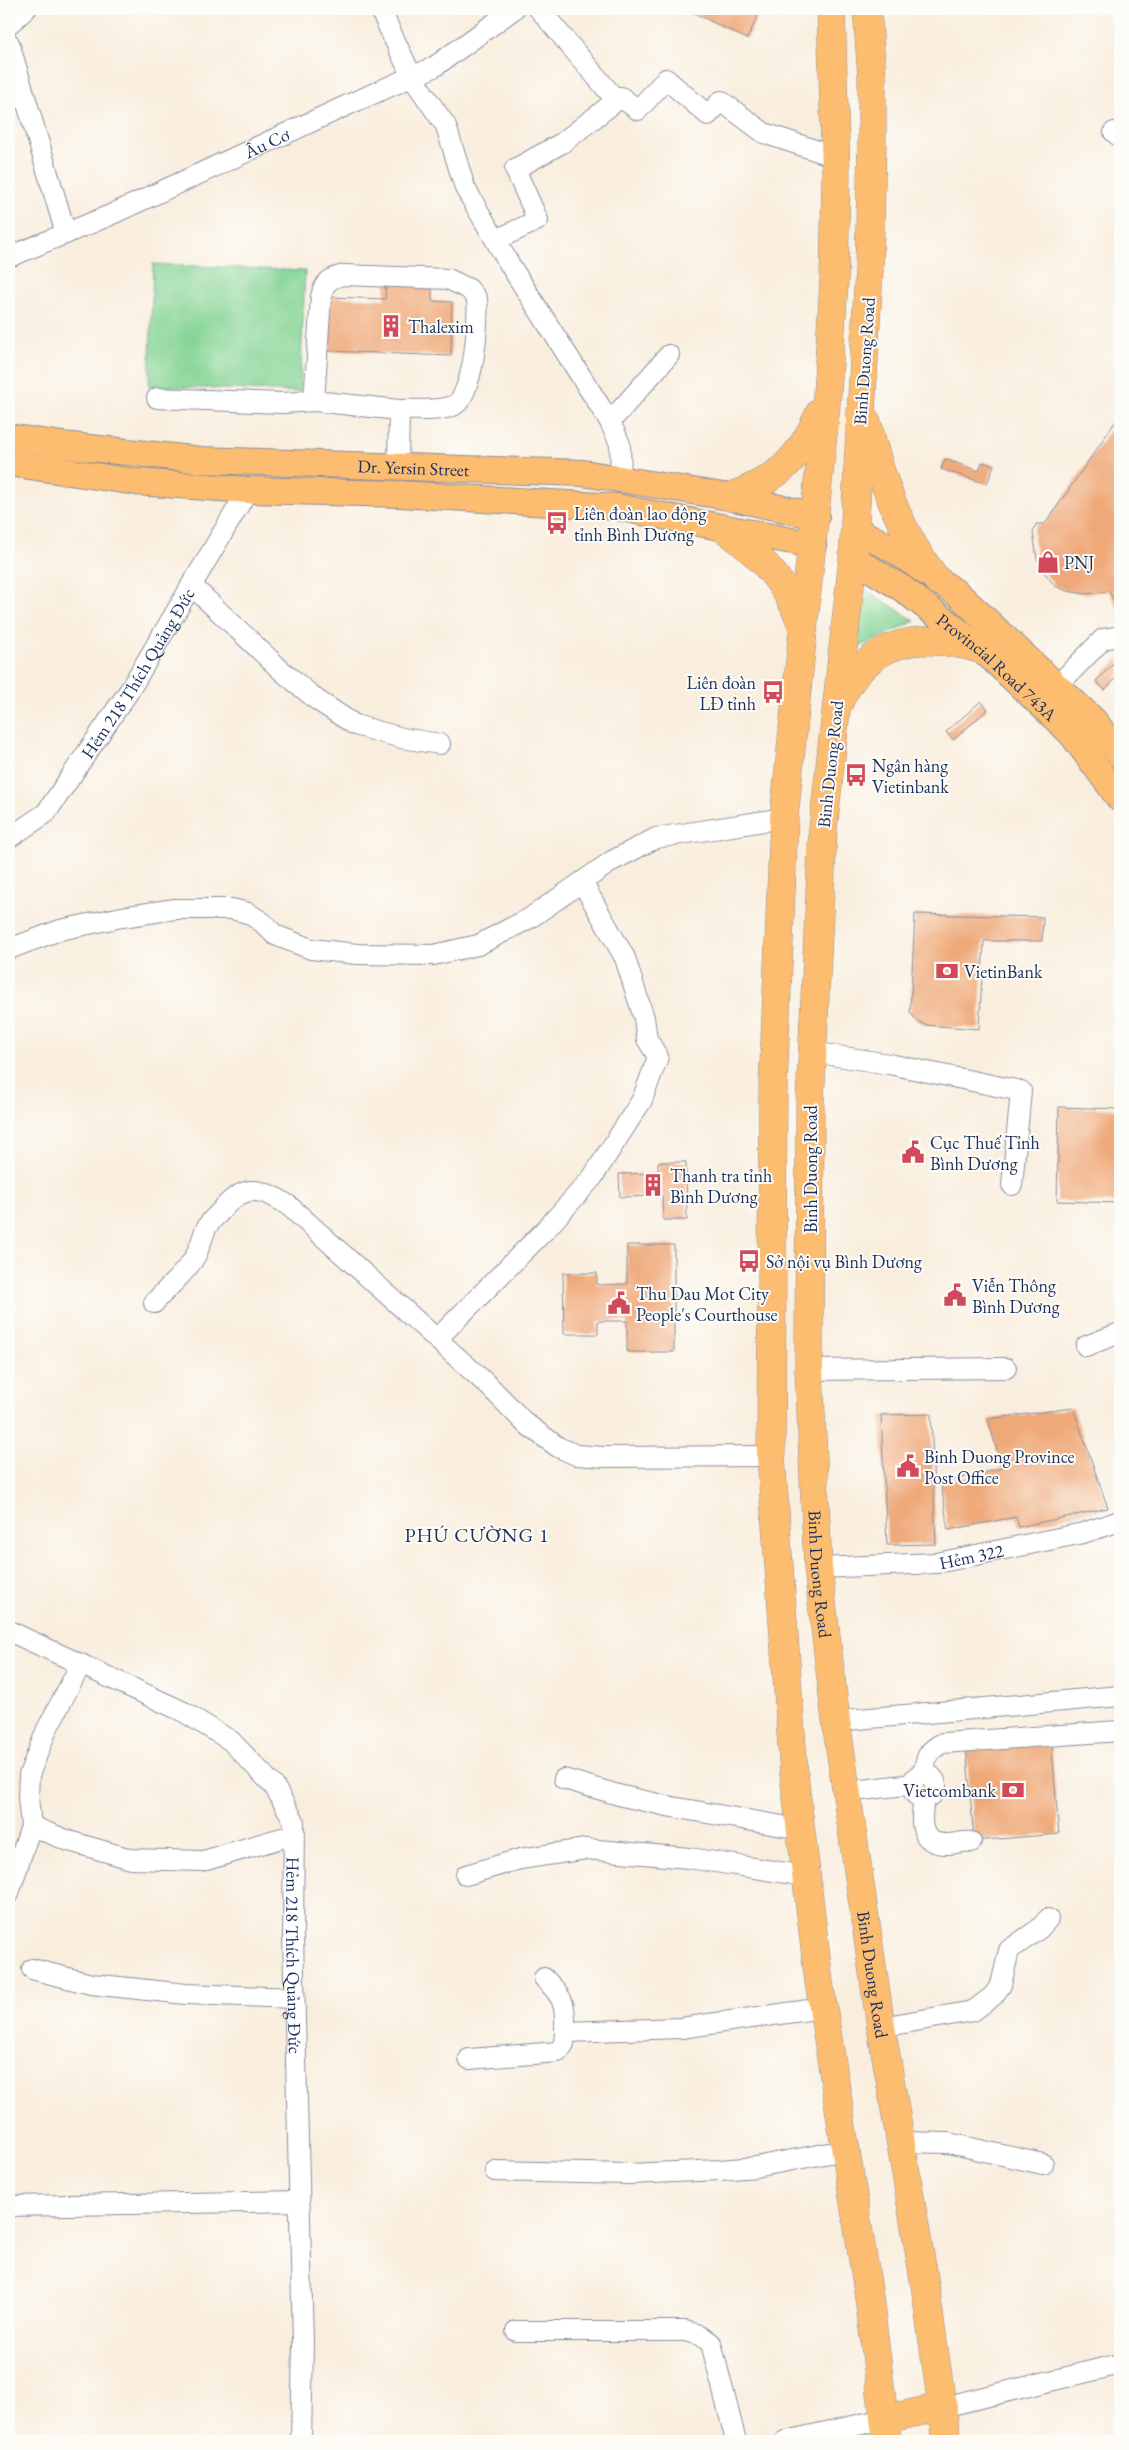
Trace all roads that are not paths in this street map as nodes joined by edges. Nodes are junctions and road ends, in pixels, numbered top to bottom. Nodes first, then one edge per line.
1 (26, 9) edge
2 (380, 9) edge
3 (514, 9) edge
4 (540, 9) edge
5 (831, 9) edge
6 (868, 9) edge
7 (9, 24) edge
8 (9, 43) edge
9 (412, 77) junction
10 (616, 100) junction
11 (836, 158) junction
12 (66, 234) junction
13 (496, 240) junction
14 (9, 257) edge
15 (669, 354) dead end
16 (827, 394) junction
17 (157, 398) dead end
18 (862, 399) junction
19 (314, 401) junction
20 (399, 410) junction
21 (610, 422) junction
22 (9, 437) edge
23 (62, 446) junction
24 (255, 462) junction
25 (9, 463) edge
26 (398, 467) junction
27 (58, 471) junction
28 (621, 479) junction
29 (248, 490) junction
30 (399, 494) junction
31 (729, 497) junction
32 (816, 516) junction
33 (724, 528) junction
34 (855, 529) junction
35 (813, 546) junction
36 (853, 558) junction
37 (938, 581) junction
38 (191, 585) junction
39 (804, 632) junction
40 (1120, 636) edge
41 (983, 650) junction
42 (1058, 685) junction
43 (836, 708) junction
44 (440, 744) dead end
45 (1120, 755) edge
46 (1120, 799) edge
47 (784, 818) junction
48 (9, 838) edge
49 (582, 882) junction
50 (9, 949) edge
51 (812, 1052) junction
52 (1012, 1185) dead end
53 (154, 1303) dead end
54 (1120, 1333) edge
55 (437, 1339) junction
56 (1086, 1346) dead end
57 (1006, 1368) dead end
58 (809, 1370) junction
59 (812, 1454) junction
60 (771, 1456) junction
61 (1120, 1521) edge
62 (818, 1568) junction
63 (9, 1631) edge
64 (81, 1664) junction
65 (1120, 1696) edge
66 (836, 1721) junction
67 (1120, 1732) edge
68 (564, 1778) dead end
69 (920, 1785) junction
70 (845, 1792) junction
71 (31, 1826) junction
72 (800, 1829) junction
73 (294, 1834) junction
74 (971, 1842) dead end
75 (466, 1875) dead end
76 (806, 1876) junction
77 (9, 1893) edge
78 (1048, 1919) dead end
79 (32, 1969) dead end
80 (544, 1978) dead end
81 (294, 1998) junction
82 (823, 2008) junction
83 (881, 2028) junction
84 (565, 2032) junction
85 (469, 2059) dead end
86 (900, 2142) junction
87 (846, 2150) junction
88 (1043, 2164) dead end
89 (495, 2171) dead end
90 (299, 2201) junction
91 (9, 2206) edge
92 (516, 2331) dead end
93 (1120, 2364) edge
94 (943, 2406) junction
95 (885, 2430) edge
96 (301, 2441) edge
97 (736, 2441) edge
98 (786, 2441) edge
99 (947, 2441) edge

1 - 7 street
2 - 9 street
3 - 9 street, Âu Cơ
4 - 10 street
5 - 11 highway, Binh Duong Road
6 - 18 highway, Binh Duong Road
8 - 12 street
9 - 12 street, Âu Cơ
9 - 13 street
10 - 11 street
10 - 13 street
11 - 16 highway, Binh Duong Road
12 - 14 street, Âu Cơ
13 - 21 street
15 - 21 street
16 - 31 highway
16 - 32 highway, Binh Duong Road
17 - 19 street
18 - 34 highway, Binh Duong Road
18 - 37 highway
19 - 20 street
19 - 20 street
20 - 26 street
21 - 28 street
22 - 23 main road, Dr. Yersin Street
23 - 24 main road, Dr. Yersin Street
23 - 27 main road
24 - 26 main road, Dr. Yersin Street
24 - 29 main road
25 - 27 main road, Dr. Yersin Street
26 - 28 main road, Dr. Yersin Street
26 - 30 main road
27 - 29 main road, Dr. Yersin Street
28 - 31 main road, Dr. Yersin Street
29 - 30 main road, Dr. Yersin Street
29 - 38 street, Hẻm 218 Thích Quảng Đức
30 - 33 main road, Dr. Yersin Street
31 - 32 main road, Dr. Yersin Street
32 - 34 highway
32 - 35 highway, Binh Duong Road
33 - 35 main road, Dr. Yersin Street
33 - 39 highway
34 - 36 highway, Binh Duong Road
34 - 37 main road, Provincial Road 743A
35 - 36 highway
35 - 39 highway, Binh Duong Road
36 - 41 main road, Provincial Road 743A
36 - 43 highway, Binh Duong Road
37 - 42 main road, Provincial Road 743A
38 - 44 street
38 - 48 street, Hẻm 218 Thích Quảng Đức
39 - 47 highway, Binh Duong Road
40 - 42 street
41 - 43 highway
41 - 46 main road, Provincial Road 743A
42 - 45 main road, Provincial Road 743A
43 - 51 highway, Binh Duong Road
47 - 49 street
47 - 60 highway, Binh Duong Road
49 - 50 street
49 - 55 street
51 - 52 street
51 - 58 highway, Binh Duong Road
53 - 55 street
54 - 56 street
55 - 60 street
57 - 58 street
58 - 59 highway, Binh Duong Road
59 - 60 highway
59 - 62 highway, Binh Duong Road
60 - 72 highway, Binh Duong Road
61 - 62 street, Hẻm 322
62 - 66 highway, Binh Duong Road
63 - 64 street, Hẻm 218 Thích Quảng Đức
64 - 71 street
64 - 73 street, Hẻm 218 Thích Quảng Đức
65 - 66 street
66 - 70 highway, Binh Duong Road
67 - 69 street
68 - 72 street
69 - 70 street
69 - 74 street
70 - 83 highway, Binh Duong Road
71 - 73 street
71 - 77 street
72 - 76 highway, Binh Duong Road
73 - 81 street, Hẻm 218 Thích Quảng Đức
75 - 76 street
76 - 82 highway, Binh Duong Road
78 - 83 street
79 - 81 street
80 - 84 street
81 - 90 street, Hẻm 218 Thích Quảng Đức
82 - 84 street
82 - 87 highway, Binh Duong Road
83 - 86 highway, Binh Duong Road
84 - 85 street
86 - 88 street
86 - 94 highway, Binh Duong Road
87 - 89 street
87 - 95 highway, Binh Duong Road
90 - 91 street
90 - 96 street, Hẻm 218 Thích Quảng Đức
92 - 97 street
93 - 94 street
94 - 95 highway
94 - 99 highway, Binh Duong Road
95 - 98 street

